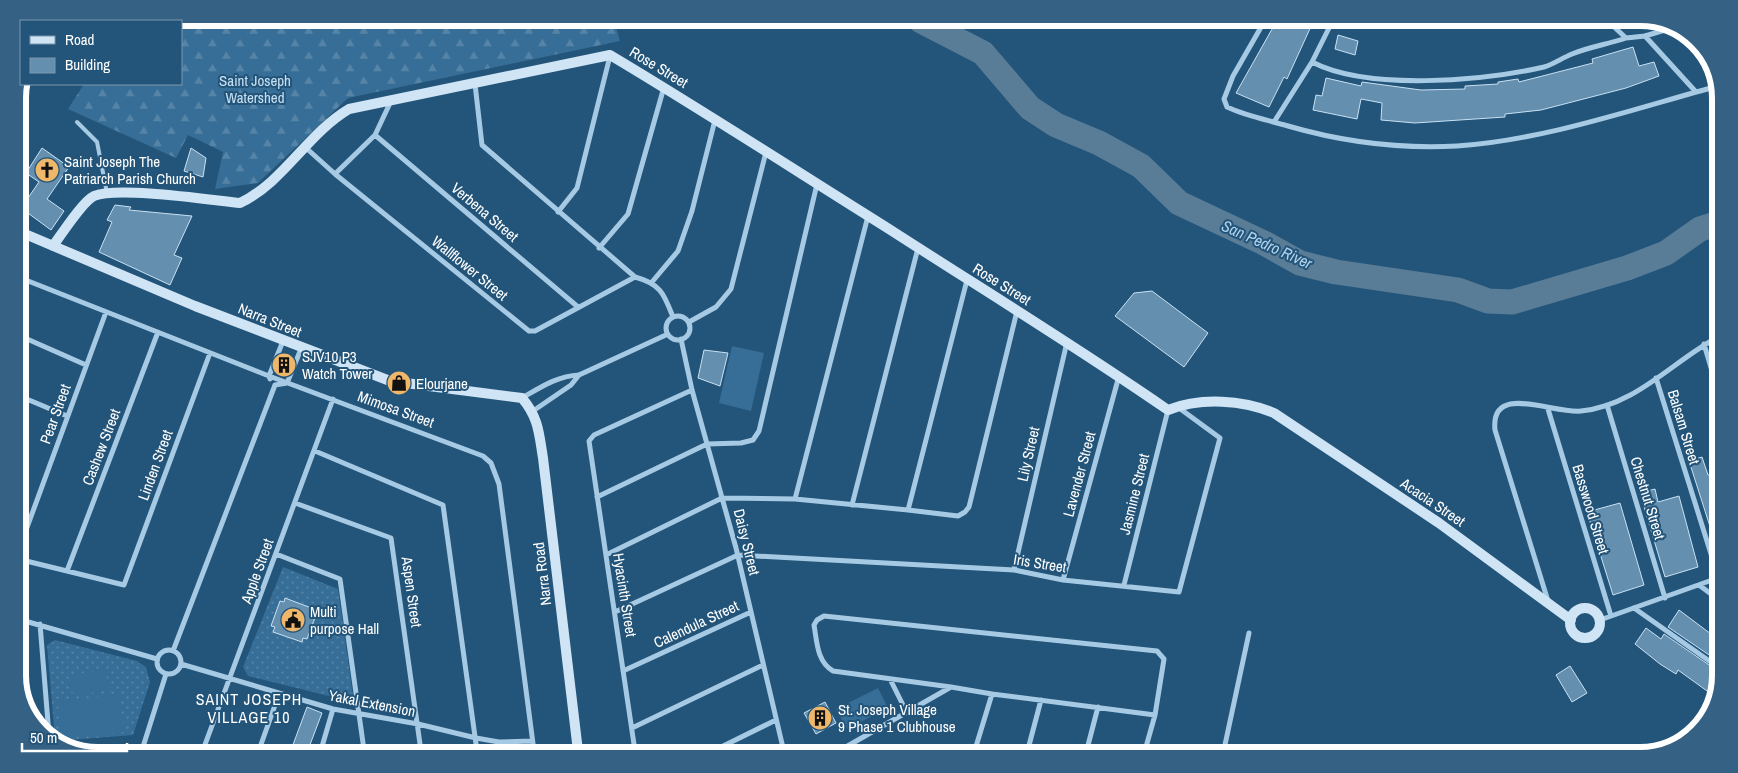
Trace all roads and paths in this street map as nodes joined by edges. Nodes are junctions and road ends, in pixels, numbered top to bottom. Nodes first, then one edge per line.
1 (1262, 26) edge
2 (1330, 26) edge
3 (1613, 26) edge
4 (1663, 31) edge
5 (1645, 36) junction
6 (1626, 38) junction
7 (610, 55) junction
8 (1312, 62) junction
9 (475, 84) junction
10 (664, 87) junction
11 (1711, 88) edge
12 (1696, 92) junction
13 (391, 101) junction
14 (715, 119) junction
15 (77, 122) dead end
16 (1274, 122) junction
17 (375, 136) junction
18 (305, 147) junction
19 (766, 152) junction
20 (335, 174) junction
21 (817, 184) junction
22 (106, 193) junction
23 (558, 212) junction
24 (868, 216) junction
25 (26, 234) edge
26 (53, 246) junction
27 (599, 248) junction
28 (918, 248) junction
29 (635, 277) junction
30 (26, 280) edge
31 (968, 280) junction
32 (652, 282) junction
33 (578, 307) junction
34 (1017, 311) junction
35 (106, 312) junction
36 (673, 317) junction
37 (689, 322) junction
38 (158, 332) junction
39 (668, 334) junction
40 (26, 339) edge
41 (1712, 339) edge
42 (681, 340) junction
43 (283, 342) junction
44 (1067, 342) junction
45 (1704, 344) junction
46 (301, 349) junction
47 (210, 353) junction
48 (86, 366) junction
49 (1712, 371) edge
50 (579, 375) junction
51 (269, 376) junction
52 (1119, 376) junction
53 (1656, 378) junction
54 (287, 383) junction
55 (275, 385) junction
56 (692, 390) junction
57 (522, 398) junction
58 (333, 400) junction
59 (26, 402) edge
60 (1607, 405) junction
61 (1172, 408) junction
62 (1548, 409) junction
63 (533, 411) junction
64 (67, 416) junction
65 (707, 444) junction
66 (315, 451) junction
67 (598, 497) junction
68 (722, 498) junction
69 (795, 499) junction
70 (296, 503) junction
71 (852, 505) junction
72 (908, 510) junction
73 (26, 530) edge
74 (276, 554) junction
75 (606, 555) junction
76 (738, 555) junction
77 (1712, 557) edge
78 (26, 561) edge
79 (1014, 570) junction
80 (67, 571) junction
81 (1063, 580) junction
82 (1712, 581) edge
83 (1124, 585) junction
84 (1700, 586) junction
85 (1712, 595) edge
86 (1665, 598) junction
87 (1548, 602) junction
88 (1634, 608) junction
89 (615, 612) junction
90 (751, 612) junction
91 (1611, 616) junction
92 (1571, 620) junction
93 (1600, 620) junction
94 (26, 621) edge
95 (40, 624) junction
96 (1249, 633) dead end
97 (173, 651) junction
98 (157, 659) junction
99 (1712, 663) edge
100 (181, 664) junction
101 (763, 665) junction
102 (623, 671) junction
103 (166, 674) junction
104 (890, 679) junction
105 (230, 680) junction
106 (951, 687) junction
107 (279, 694) junction
108 (992, 694) junction
109 (1041, 700) junction
110 (1098, 707) junction
111 (333, 709) junction
112 (907, 713) junction
113 (360, 714) junction
114 (1155, 715) junction
115 (776, 720) junction
116 (418, 724) junction
117 (48, 727) edge
118 (632, 728) junction
119 (476, 738) junction
120 (532, 741) junction
121 (143, 747) edge
122 (204, 747) edge
123 (260, 747) edge
124 (322, 747) edge
125 (364, 747) edge
126 (421, 747) edge
127 (477, 747) edge
128 (533, 747) edge
129 (578, 747) edge
130 (634, 747) edge
131 (721, 747) edge
132 (783, 747) edge
133 (849, 747) edge
134 (976, 747) edge
135 (1029, 747) edge
136 (1088, 747) edge
137 (1146, 747) edge
138 (1225, 747) edge

1 - 16 street
2 - 8 street
3 - 6 street
4 - 5 street
5 - 6 street
5 - 12 street
6 - 8 street
7 - 9 street, Rose Street
7 - 10 street, Rose Street
7 - 23 street
8 - 16 street
9 - 13 street, Rose Street
9 - 23 street
10 - 14 street, Rose Street
10 - 27 street
11 - 12 street
12 - 16 street
13 - 17 street
13 - 18 street, Rose Street
14 - 19 street, Rose Street
14 - 32 street
15 - 22 lane
17 - 20 street
17 - 33 street, Verbena Street
18 - 20 street, Wallflower Street
18 - 22 street, Rose Street
19 - 21 street, Rose Street
19 - 37 street
20 - 33 street, Wallflower Street
21 - 24 street, Rose Street
21 - 65 street
22 - 26 street
23 - 27 street
24 - 28 street, Rose Street
24 - 69 street
25 - 26 street, Narra Street
26 - 43 street, Narra Street
27 - 29 street
28 - 31 street, Rose Street
28 - 71 street
29 - 32 street
29 - 33 street, Wallflower Street
30 - 35 street, Mimosa Street
31 - 34 street, Rose Street
31 - 72 street
32 - 36 street
34 - 44 street, Rose Street
34 - 72 street
35 - 38 street, Mimosa Street
35 - 48 street, Pear Street
36 - 37 street
36 - 39 street
37 - 42 street
38 - 47 street, Mimosa Street
38 - 80 street, Cashew Street
39 - 42 street
39 - 50 street
40 - 48 street
41 - 45 street
42 - 56 street, Daisy Street
43 - 46 street, Narra Street
43 - 51 street
44 - 52 street, Rose Street
44 - 79 street, Lily Street
45 - 49 street
45 - 53 street
46 - 54 street
46 - 57 street, Narra Street
47 - 51 street, Mimosa Street
47 - 80 street, Linden Street
48 - 64 street, Pear Street
50 - 57 street
50 - 63 street
51 - 54 street, Mimosa Street
51 - 55 street
52 - 61 street, Rose Street
52 - 81 street, Lavender Street
53 - 60 street
53 - 77 street, Balsam Street
54 - 55 street
54 - 58 street, Mimosa Street
55 - 97 street
56 - 65 street, Daisy Street
56 - 67 street, Hyacinth Street
57 - 63 street, Narra Road
58 - 66 street, Apple Street
58 - 120 street, Mimosa Street
59 - 64 street
60 - 62 street
60 - 86 street, Chestnut Street
61 - 83 street, Jasmine Street
61 - 83 street, Iris Street
61 - 87 street, Acacia Street
62 - 87 street
62 - 91 street, Basswood Street
63 - 129 street, Narra Road
64 - 73 street, Pear Street
65 - 67 street
65 - 68 street, Daisy Street
66 - 70 street, Apple Street
66 - 119 street
67 - 75 street, Hyacinth Street
68 - 69 street
68 - 75 street
68 - 76 street, Daisy Street
69 - 71 street
70 - 74 street, Apple Street
70 - 116 street, Aspen Street
71 - 72 street
74 - 105 street, Apple Street
74 - 113 street
75 - 89 street, Hyacinth Street
76 - 79 street, Iris Street
76 - 89 street
76 - 90 street, Daisy Street
78 - 80 street
79 - 81 street, Iris Street
81 - 83 street, Iris Street
82 - 84 street
84 - 85 street
84 - 86 street
86 - 88 street
87 - 92 street, Acacia Street
88 - 91 street
88 - 99 street
89 - 102 street, Hyacinth Street
90 - 101 street, Daisy Street
90 - 102 street, Calendula Street
91 - 93 street
92 - 93 street
92 - 93 street
94 - 95 street
95 - 98 street
95 - 117 street
96 - 138 street
97 - 98 street
97 - 100 street
98 - 103 street
100 - 103 street
100 - 105 street, Yakal Extension
101 - 115 street, Daisy Street
101 - 118 street
102 - 118 street, Hyacinth Street
103 - 121 street
104 - 106 street
104 - 112 street
104 - 114 street
105 - 107 street, Yakal Extension
105 - 122 street, Apple Street
106 - 108 street
106 - 112 street
107 - 111 street, Yakal Extension
107 - 123 street
108 - 109 street
108 - 134 street
109 - 110 street
109 - 135 street
110 - 114 street
110 - 136 street
111 - 113 street, Yakal Extension
111 - 124 street
112 - 133 street
113 - 116 street, Yakal Extension
113 - 125 street
114 - 137 street
115 - 131 street
115 - 132 street, Daisy Street
116 - 119 street, Yakal Extension
116 - 126 street, Aspen Street
118 - 130 street, Hyacinth Street
119 - 120 street, Yakal Extension
119 - 127 street
120 - 128 street, Mimosa Street

